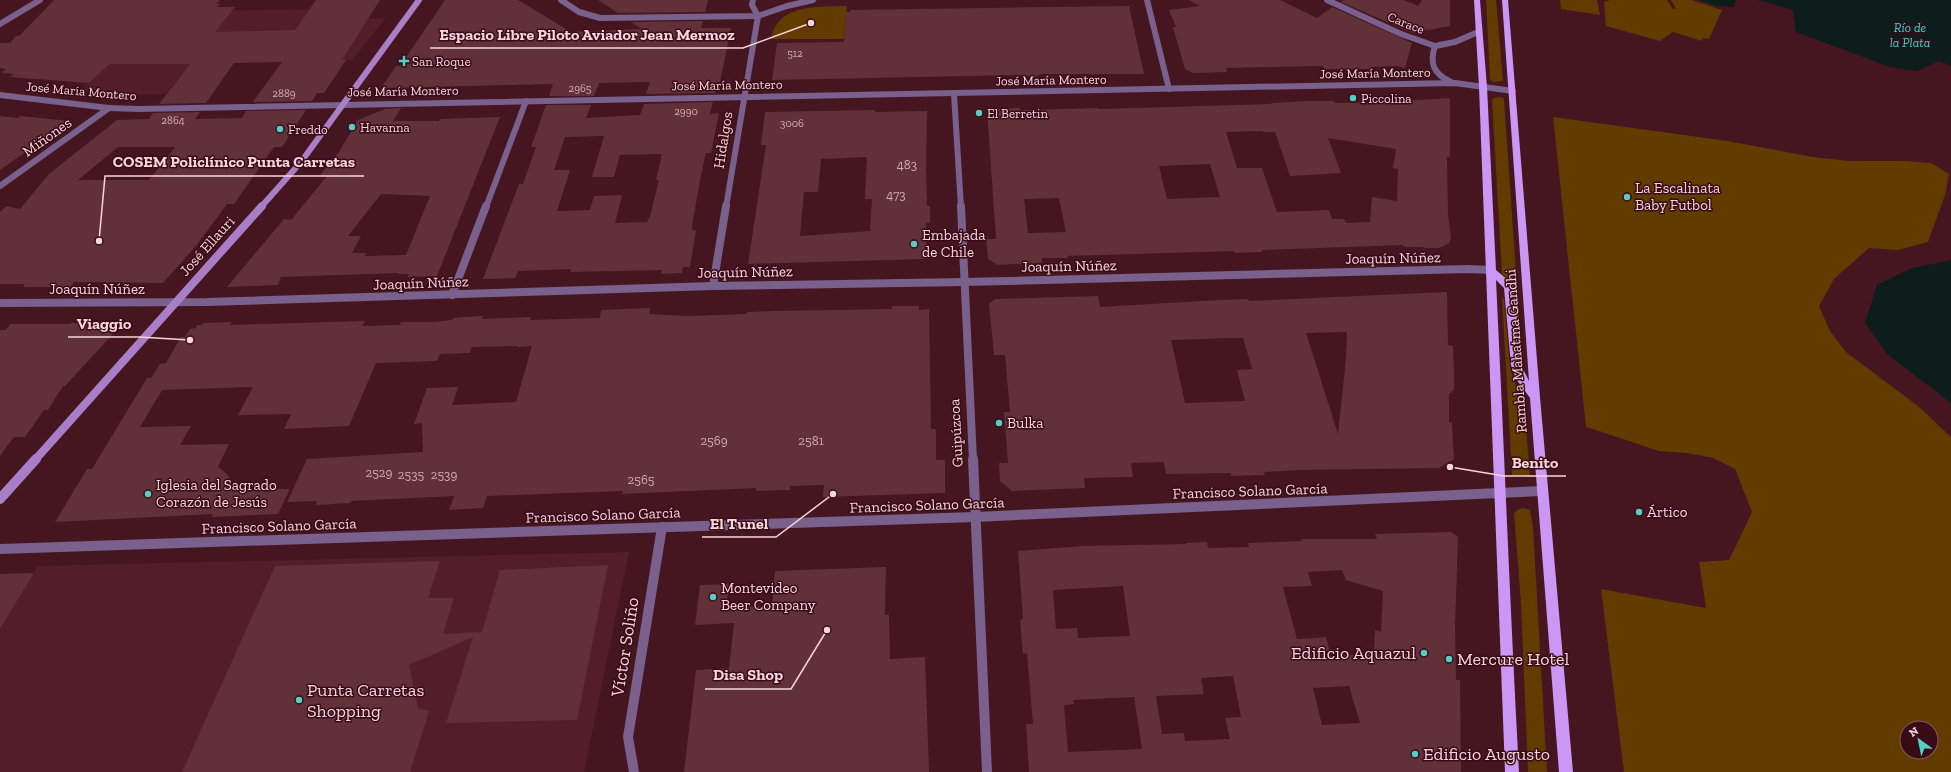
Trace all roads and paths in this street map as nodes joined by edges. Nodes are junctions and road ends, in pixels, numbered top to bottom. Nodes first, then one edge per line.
1 (40, 0) edge
2 (419, 0) edge
3 (561, 0) edge
4 (753, 0) edge
5 (812, 0) edge
6 (1147, 0) edge
7 (1327, 0) edge
8 (1477, 0) edge
9 (1505, 0) edge
10 (758, 16) junction
11 (0, 24) edge
12 (1478, 32) junction
13 (1435, 46) junction
14 (1455, 83) junction
15 (1483, 87) junction
16 (1169, 89) junction
17 (1513, 90) junction
18 (954, 94) junction
19 (0, 95) edge
20 (743, 97) junction
21 (526, 101) junction
22 (344, 104) junction
23 (109, 108) junction
24 (0, 186) edge
25 (1490, 270) junction
26 (965, 282) junction
27 (713, 286) junction
28 (452, 295) junction
29 (176, 302) junction
30 (0, 303) edge
31 (1535, 397) junction
32 (1542, 492) junction
33 (1499, 495) junction
34 (0, 499) edge
35 (975, 517) junction
36 (662, 527) junction
37 (0, 550) edge
38 (634, 772) edge
39 (987, 772) edge
40 (1512, 772) edge
41 (1566, 772) edge

1 - 11 street
2 - 22 street, José Ellauri
3 - 10 street
4 - 10 street, Hidalgos
5 - 10 street
6 - 16 street
7 - 13 street, Carace
8 - 12 main road, Rambla Mahatma Gandhi
9 - 17 main road, Rambla Mahatma Gandhi
10 - 20 street, Hidalgos
12 - 13 street, Carace
12 - 15 main road, Rambla Mahatma Gandhi
13 - 14 street, José María Montero
14 - 15 street, José María Montero
14 - 16 street, José María Montero
15 - 17 street, José María Montero
15 - 25 main road, Rambla Mahatma Gandhi
16 - 18 street, José María Montero
17 - 31 main road, Rambla Mahatma Gandhi
18 - 20 street, José María Montero
18 - 26 street, Guipúzcoa
19 - 23 street, José María Montero
20 - 21 street, José María Montero
20 - 27 street, Hidalgos
21 - 22 street, José María Montero
21 - 28 street
22 - 23 street, José María Montero
22 - 29 street, José Ellauri
23 - 24 street, Miñones
25 - 26 street, Joaquín Núñez
25 - 31 main road
25 - 33 main road, Rambla Mahatma Gandhi
26 - 27 street, Joaquín Núñez
26 - 35 street, Guipúzcoa
27 - 28 street, Joaquín Núñez
28 - 29 street, Joaquín Núñez
29 - 30 street, Joaquín Núñez
29 - 34 street, José Ellauri
31 - 32 main road, Rambla Mahatma Gandhi
32 - 33 street, Francisco Solano García
32 - 41 main road, Rambla Mahatma Gandhi
33 - 35 street, Francisco Solano García
33 - 40 main road, Rambla Mahatma Gandhi
35 - 36 street, Francisco Solano García
35 - 39 street, Guipúzcoa
36 - 37 street, Francisco Solano García
36 - 38 street, Víctor Soliño

